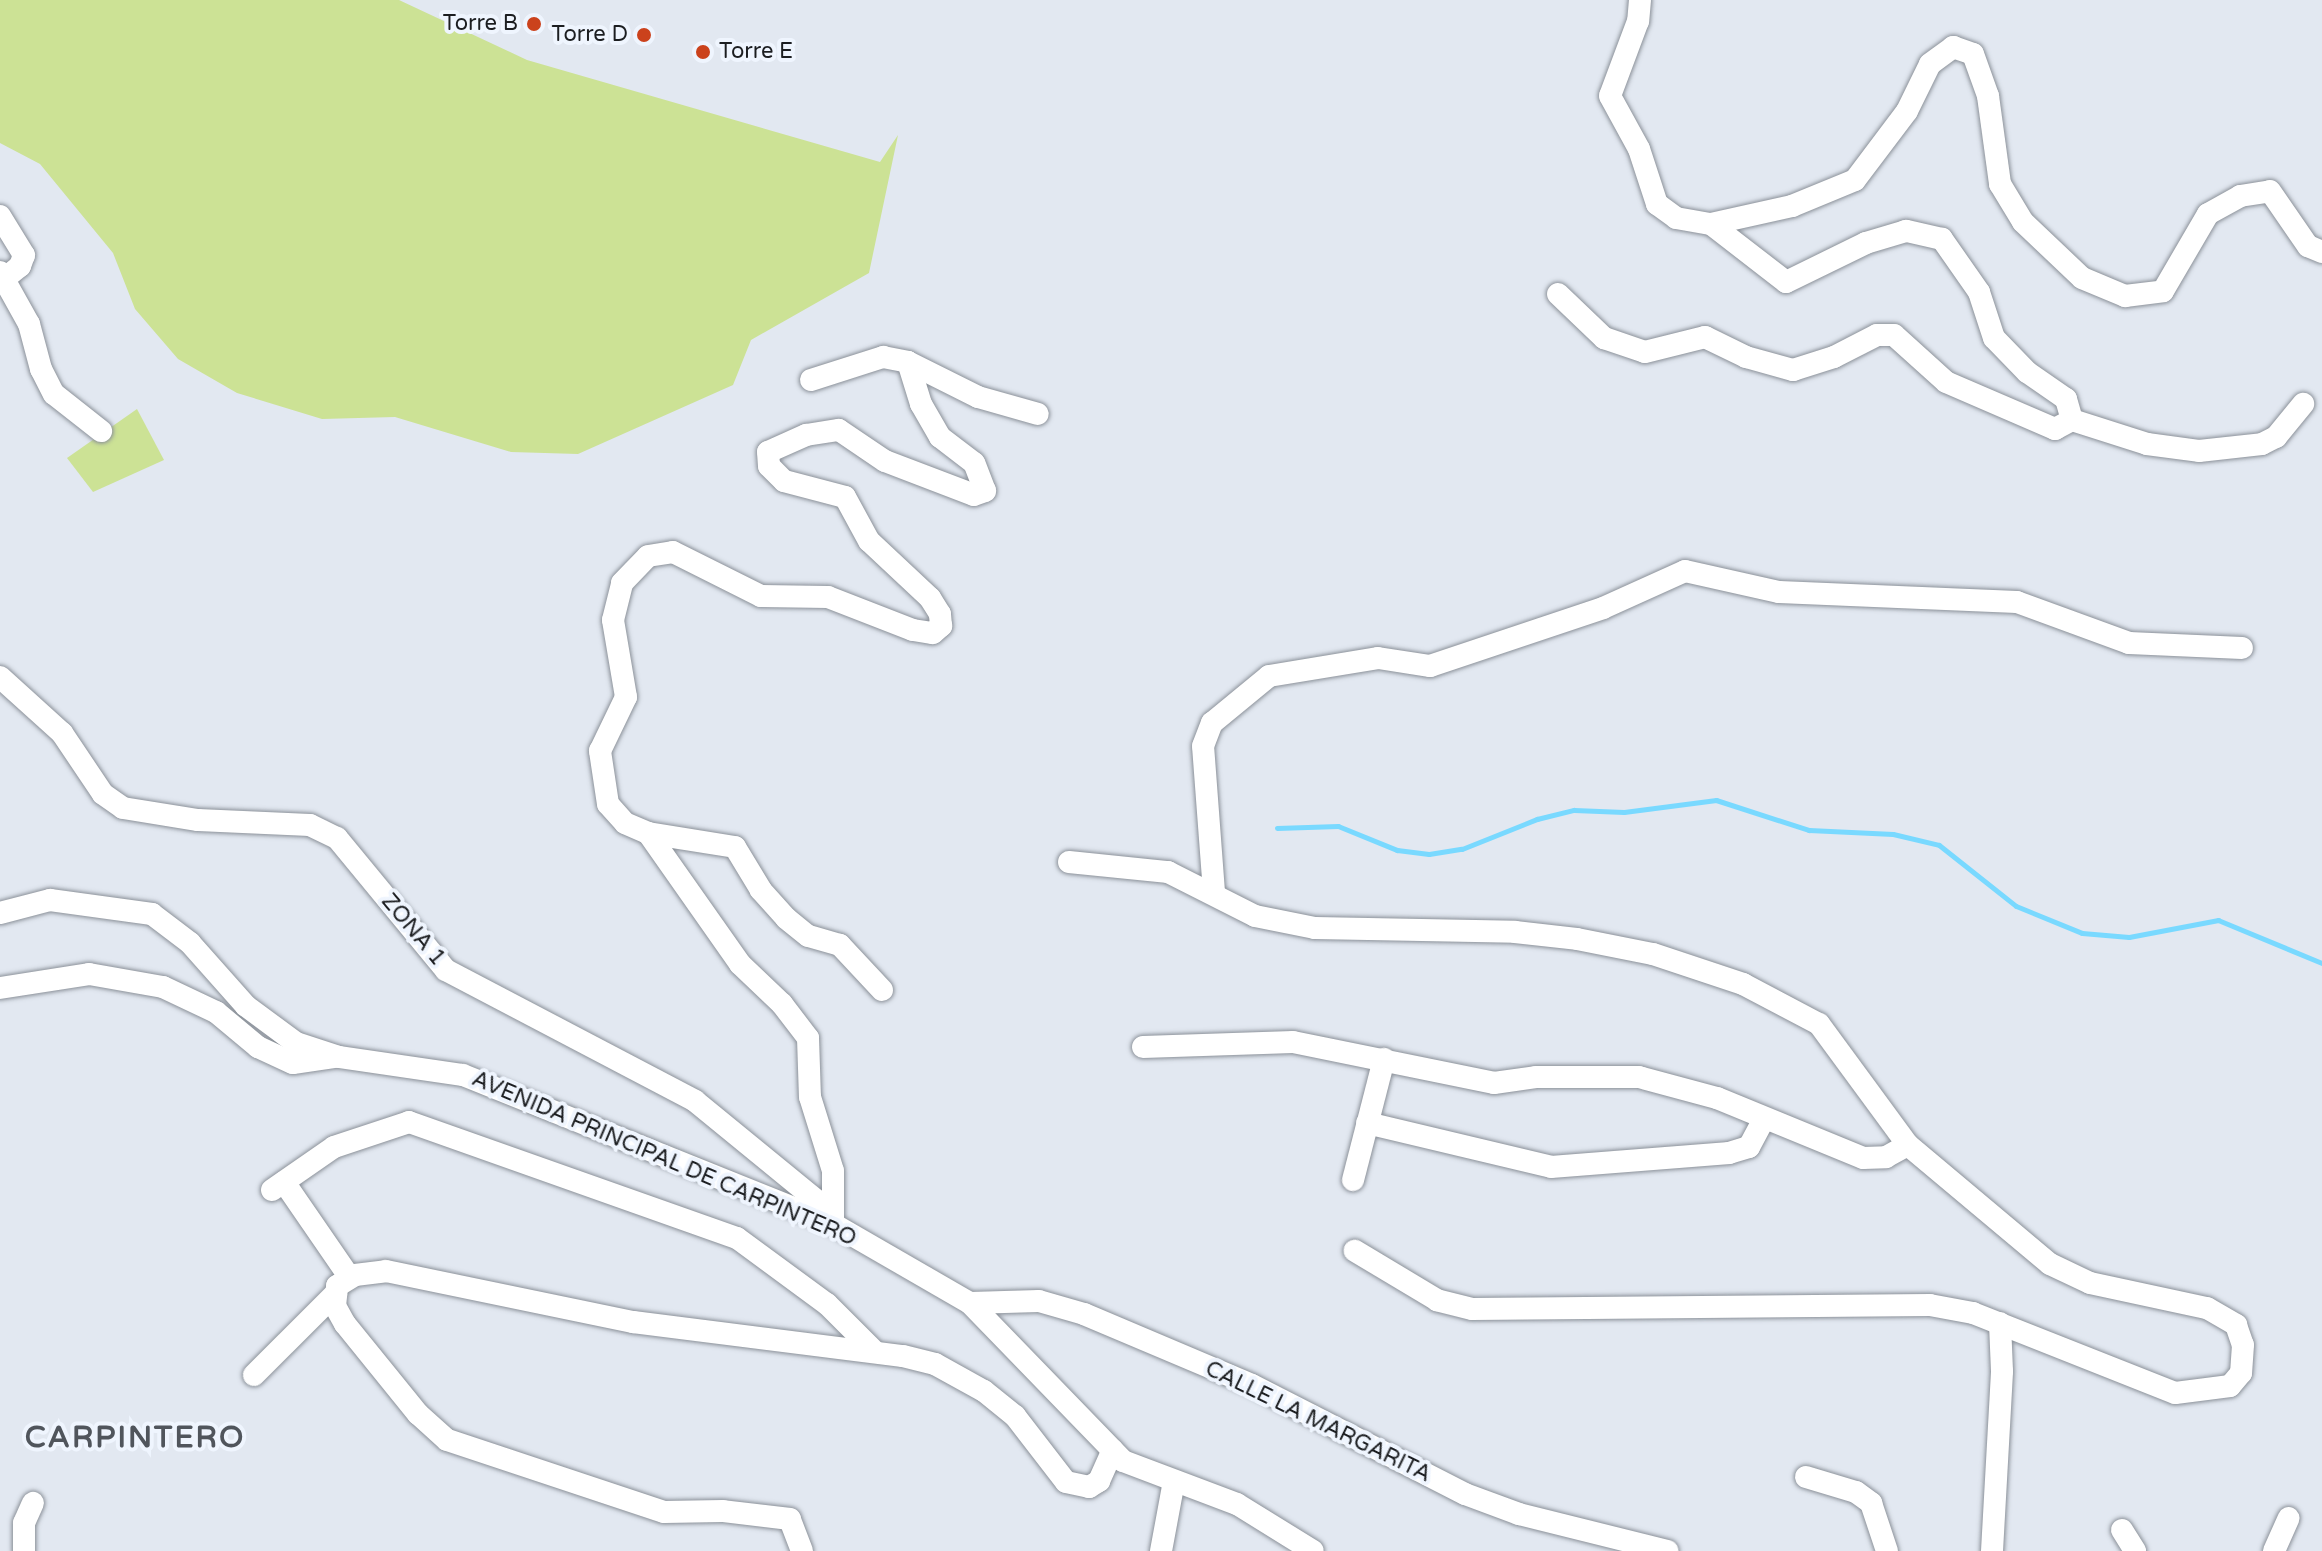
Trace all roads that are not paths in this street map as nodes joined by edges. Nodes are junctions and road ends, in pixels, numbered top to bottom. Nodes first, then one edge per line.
1 (1640, 0) edge
2 (0, 216) edge
3 (1711, 224) junction
4 (2322, 252) edge
5 (2, 275) edge
6 (1558, 294) dead end
7 (908, 362) junction
8 (811, 380) dead end
9 (2303, 404) dead end
10 (1038, 414) dead end
11 (2072, 420) junction
12 (101, 431) dead end
13 (2242, 648) dead end
14 (0, 677) edge
15 (648, 833) junction
16 (1069, 862) dead end
17 (1214, 892) junction
18 (0, 913) edge
19 (0, 988) edge
20 (882, 990) dead end
21 (1143, 1047) dead end
22 (339, 1057) junction
23 (1384, 1059) junction
24 (1764, 1119) junction
25 (1367, 1123) junction
26 (1908, 1145) junction
27 (1353, 1180) dead end
28 (833, 1224) junction
29 (1355, 1251) dead end
30 (343, 1286) junction
31 (970, 1303) junction
32 (2000, 1323) junction
33 (875, 1352) junction
34 (254, 1375) dead end
35 (1113, 1450) junction
36 (1806, 1477) dead end
37 (1174, 1481) junction
38 (33, 1503) dead end
39 (2289, 1518) dead end
40 (2122, 1530) dead end
41 (24, 1551) edge
42 (802, 1551) edge
43 (1161, 1551) edge
44 (1313, 1551) edge
45 (1667, 1551) edge
46 (1887, 1551) edge
47 (1992, 1551) edge
48 (2135, 1551) edge
49 (2274, 1551) edge

1 - 3 street
2 - 5 street
3 - 4 street
3 - 11 street
5 - 12 street
6 - 11 street
7 - 8 street
7 - 10 street
7 - 15 street
9 - 11 street
13 - 17 street
14 - 28 street, ZONA 1
15 - 20 street
15 - 28 street
16 - 17 street
17 - 26 street
18 - 22 street, AVENIDA PRINCIPAL DE CARPINTERO
19 - 22 street
21 - 23 street
22 - 28 street, AVENIDA PRINCIPAL DE CARPINTERO
23 - 24 street
23 - 25 street
24 - 25 street
24 - 26 street
25 - 27 street
26 - 32 street
28 - 31 street, AVENIDA PRINCIPAL DE CARPINTERO
29 - 32 street
30 - 33 street
30 - 33 street
30 - 34 street
30 - 42 street
31 - 35 street, AVENIDA PRINCIPAL DE CARPINTERO
31 - 45 street, CALLE LA MARGARITA
32 - 47 street
33 - 35 street
35 - 37 street, AVENIDA PRINCIPAL DE CARPINTERO
36 - 46 street
37 - 43 street
37 - 44 street, AVENIDA PRINCIPAL DE CARPINTERO
38 - 41 street
39 - 49 street
40 - 48 street

